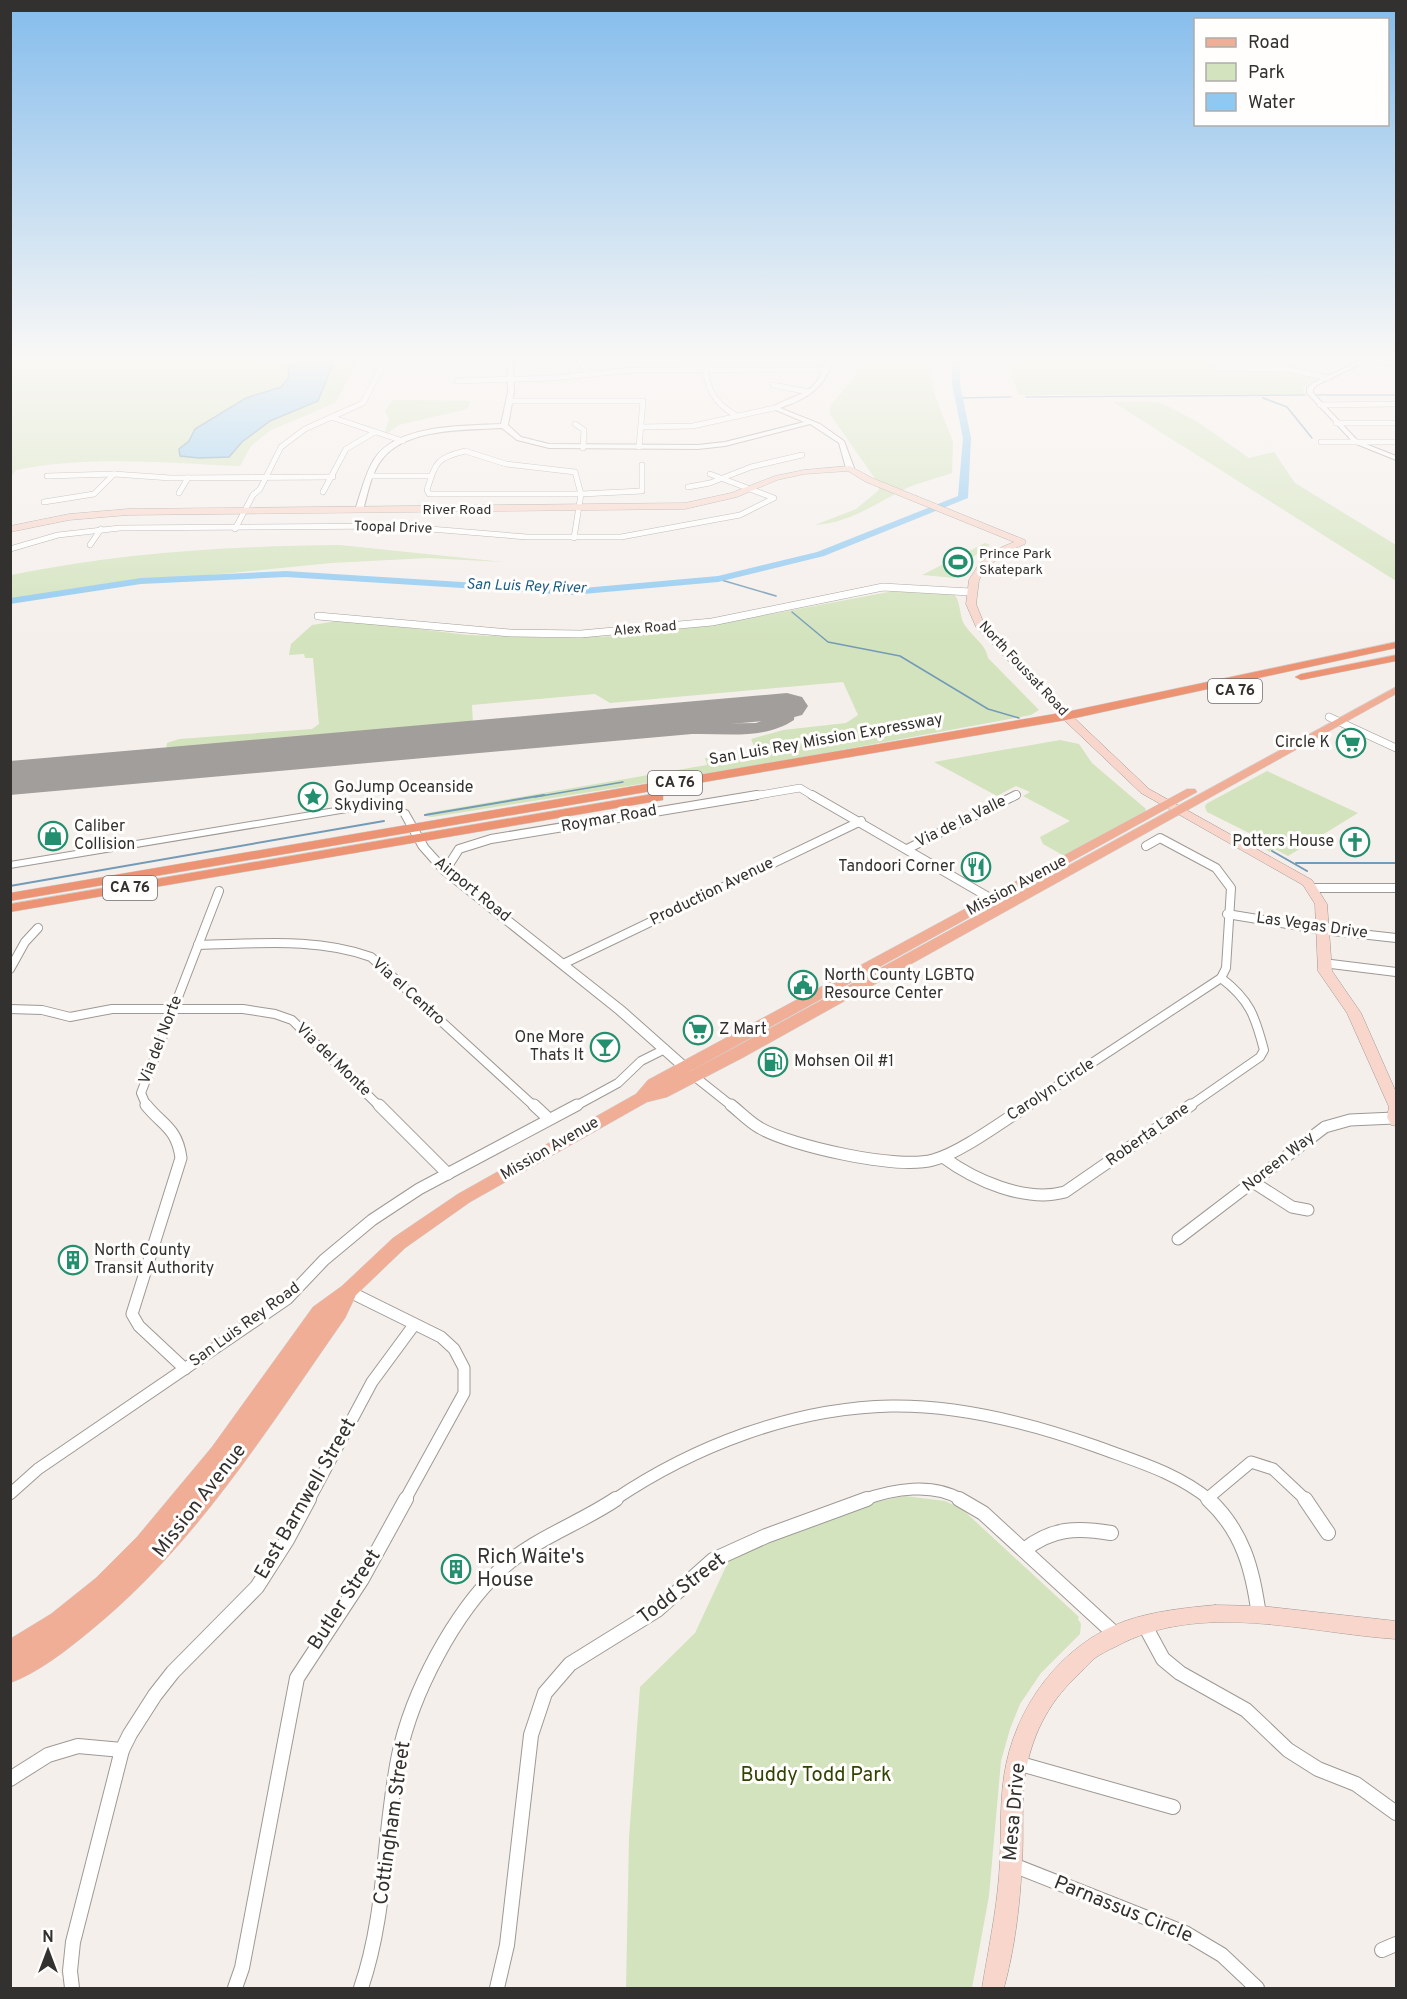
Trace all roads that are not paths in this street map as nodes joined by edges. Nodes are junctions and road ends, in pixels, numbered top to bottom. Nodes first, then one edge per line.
1 (279, 453) edge
2 (344, 453) edge
3 (382, 453) edge
4 (455, 453) edge
5 (471, 453) edge
6 (845, 453) edge
7 (802, 455) dead end
8 (642, 465) dead end
9 (850, 468) junction
10 (114, 474) junction
11 (710, 474) dead end
12 (47, 476) dead end
13 (371, 476) junction
14 (431, 476) junction
15 (333, 477) junction
16 (188, 478) junction
17 (265, 478) junction
18 (720, 478) junction
19 (688, 487) dead end
20 (750, 488) junction
21 (323, 492) dead end
22 (179, 493) dead end
23 (580, 494) junction
24 (44, 502) dead end
25 (578, 509) junction
26 (359, 510) junction
27 (243, 511) junction
28 (644, 526) dead end
29 (10, 529) edge
30 (101, 529) junction
31 (236, 529) junction
32 (504, 529) dead end
33 (648, 533) junction
34 (499, 535) junction
35 (574, 538) junction
36 (90, 545) dead end
37 (10, 549) edge
38 (970, 592) junction
39 (318, 616) dead end
40 (1396, 645) edge
41 (1396, 658) edge
42 (1396, 680) edge
43 (1396, 690) edge
44 (1334, 719) junction
45 (1070, 720) junction
46 (1396, 748) edge
47 (1016, 795) dead end
48 (1174, 806) junction
49 (861, 821) junction
50 (416, 832) junction
51 (1146, 846) dead end
52 (907, 849) junction
53 (10, 865) edge
54 (445, 871) junction
55 (1312, 888) junction
56 (1396, 888) edge
57 (219, 891) dead end
58 (10, 897) edge
59 (999, 903) junction
60 (10, 908) edge
61 (1227, 914) junction
62 (38, 928) dead end
63 (1324, 930) junction
64 (1396, 938) edge
65 (919, 940) junction
66 (198, 945) junction
67 (1323, 963) junction
68 (563, 964) junction
69 (898, 965) junction
70 (10, 969) edge
71 (1396, 972) edge
72 (1221, 978) junction
73 (835, 985) junction
74 (10, 1009) edge
75 (172, 1010) junction
76 (777, 1032) junction
77 (665, 1049) junction
78 (689, 1072) junction
79 (1396, 1113) edge
80 (549, 1119) junction
81 (943, 1156) junction
82 (448, 1174) junction
83 (1253, 1182) junction
84 (1308, 1210) dead end
85 (1178, 1239) dead end
86 (348, 1291) junction
87 (414, 1324) junction
88 (185, 1369) junction
89 (10, 1494) edge
90 (1208, 1498) junction
91 (1111, 1533) dead end
92 (1328, 1533) dead end
93 (1024, 1550) junction
94 (1258, 1616) junction
95 (1144, 1624) junction
96 (1396, 1630) edge
97 (1115, 1634) junction
98 (10, 1652) edge
99 (10, 1673) edge
100 (122, 1749) junction
101 (1017, 1763) junction
102 (10, 1779) edge
103 (1173, 1807) dead end
104 (1396, 1813) edge
105 (1011, 1864) junction
106 (72, 1989) edge
107 (234, 1989) edge
108 (362, 1989) edge
109 (497, 1989) edge
110 (993, 1989) edge
111 (1257, 1989) edge

1 - 17 street
2 - 15 street
3 - 13 street
4 - 14 street
5 - 23 street
6 - 9 street
7 - 18 street
8 - 23 street
9 - 20 main road, River Road
9 - 38 main road
10 - 12 street
10 - 16 street
10 - 24 street
11 - 18 street
13 - 14 street
13 - 26 street
14 - 23 street
15 - 17 street
15 - 21 street
16 - 17 street
16 - 22 street
17 - 27 street
18 - 19 street
18 - 20 street
20 - 25 main road, River Road
20 - 33 street, Toopal Drive
23 - 25 street
25 - 26 main road, River Road
25 - 35 street
26 - 27 main road, River Road
27 - 29 main road, River Road
27 - 31 street
28 - 33 street
30 - 31 street, Toopal Drive
30 - 36 street
30 - 37 street, Toopal Drive
31 - 34 street, Toopal Drive
32 - 34 street
33 - 35 street, Toopal Drive
34 - 35 street, Toopal Drive
38 - 39 street, Alex Road
38 - 45 main road, North Foussat Road
40 - 45 highway, San Luis Rey Mission Expressway / CA 76
41 - 45 highway, San Luis Rey Mission Expressway / CA 76
42 - 44 main road, Mission Avenue
43 - 44 main road, Mission Avenue
44 - 46 street
44 - 48 main road, Mission Avenue
45 - 48 main road, North Foussat Road
45 - 50 highway, San Luis Rey Mission Expressway / CA 76
47 - 52 street, Via de la Valle
48 - 55 main road, North Foussat Road
48 - 59 main road, Mission Avenue
49 - 52 street, Roymar Road
49 - 54 street, Roymar Road
49 - 68 street, Production Avenue
50 - 53 street, Airport Road
50 - 54 street, Airport Road
50 - 58 highway, San Luis Rey Mission Expressway / CA 76
50 - 60 highway, San Luis Rey Mission Expressway / CA 76
51 - 61 street
52 - 59 street, Roymar Road
54 - 68 street, Airport Road
55 - 56 street
55 - 63 main road
57 - 66 street, Via del Norte
59 - 65 main road, Mission Avenue
59 - 69 main road, Mission Avenue
61 - 63 street, Las Vegas Drive
61 - 72 street
62 - 70 street
63 - 64 street, Las Vegas Drive
63 - 67 main road
65 - 69 main road
65 - 73 main road, Mission Avenue
66 - 75 street, Via del Norte
66 - 80 street, Via el Centro
67 - 71 street
67 - 79 main road
68 - 77 street, Airport Road
69 - 76 main road, Mission Avenue
72 - 81 street, Carolyn Circle
72 - 81 street, Roberta Lane
73 - 76 main road
73 - 78 main road, Mission Avenue
74 - 75 street, Via del Monte
75 - 82 street, Via del Monte
75 - 88 street, Via del Norte
76 - 78 main road, Mission Avenue
77 - 78 street, Airport Road
77 - 80 street, San Luis Rey Road
78 - 81 street, Carolyn Circle
78 - 86 main road, Mission Avenue
79 - 83 street, Noreen Way
80 - 82 street, San Luis Rey Road
82 - 88 street, San Luis Rey Road
83 - 84 street
83 - 85 street, Noreen Way
86 - 87 street, Butler Street
86 - 98 main road, Mission Avenue
86 - 99 main road, Mission Avenue
87 - 100 street, East Barnwell Street
87 - 107 street, Butler Street
88 - 89 street, San Luis Rey Road
90 - 92 street
90 - 94 street, Cottingham Street
90 - 108 street, Cottingham Street
91 - 93 street
93 - 97 street, Todd Street
93 - 109 street, Todd Street
94 - 95 main road, Mesa Drive
94 - 96 main road, Mesa Drive
95 - 97 main road, Mesa Drive
95 - 104 street
97 - 101 main road, Mesa Drive
100 - 102 street
100 - 106 street, East Barnwell Street
101 - 103 street
101 - 105 main road, Mesa Drive
105 - 110 main road, Mesa Drive
105 - 111 street, Parnassus Circle

